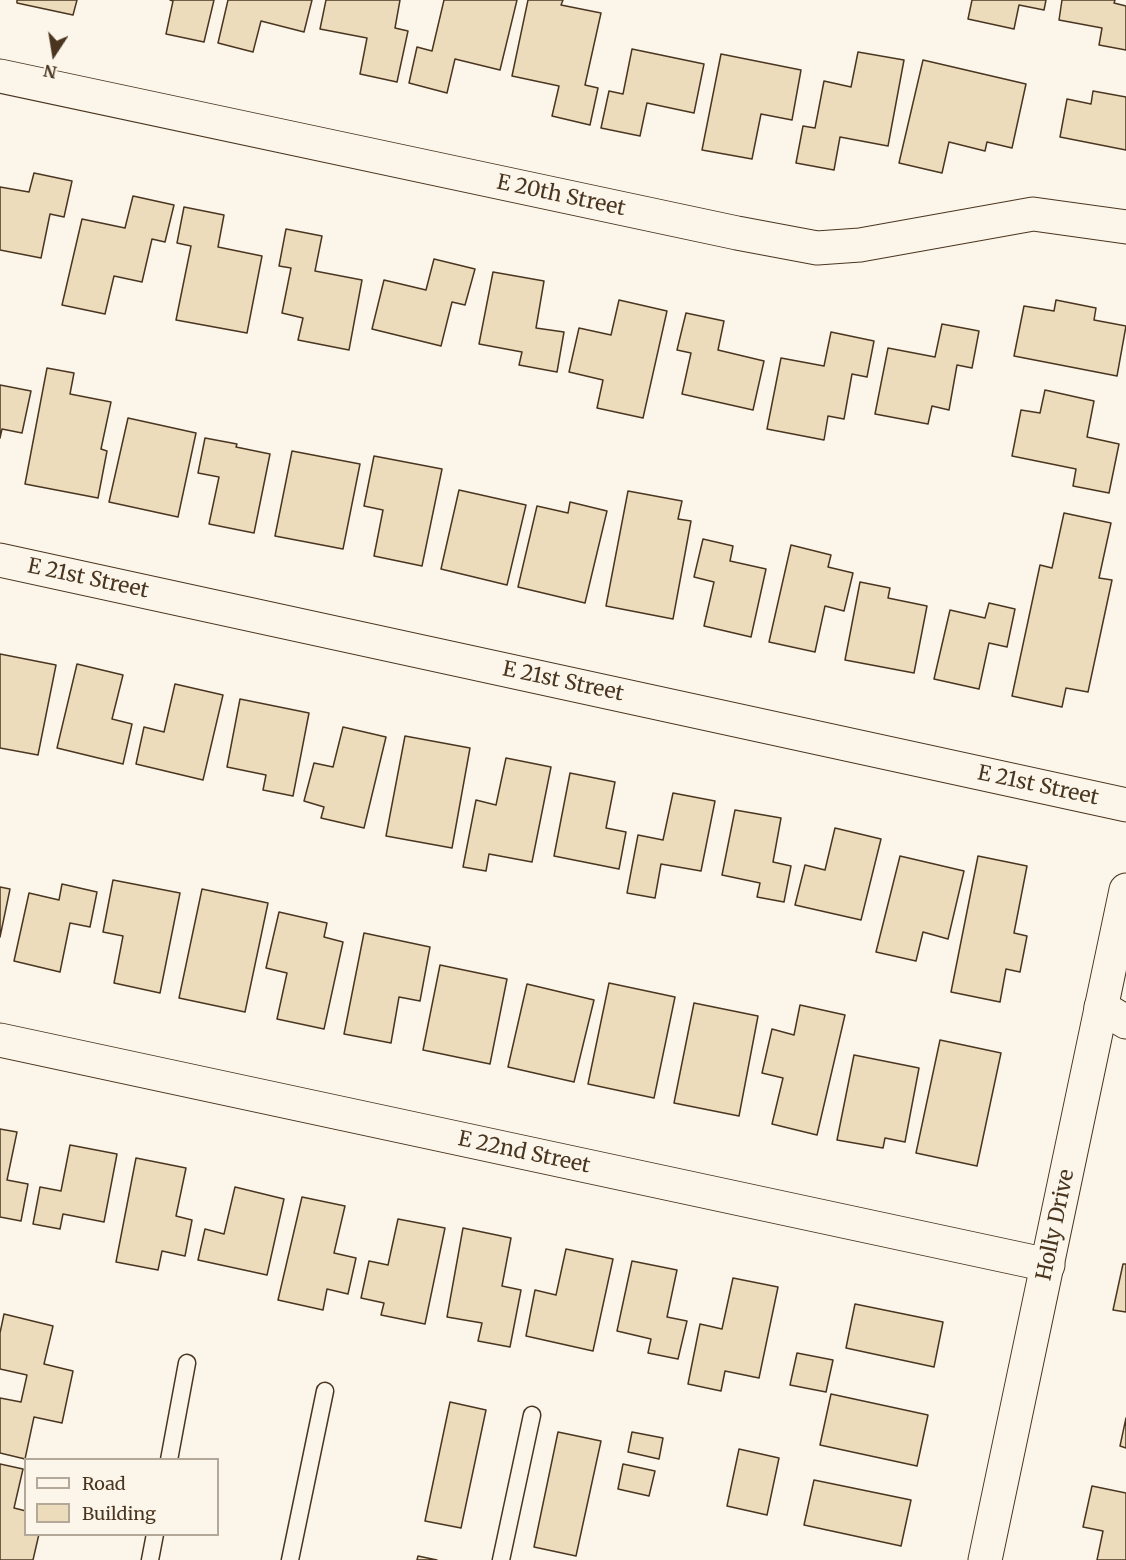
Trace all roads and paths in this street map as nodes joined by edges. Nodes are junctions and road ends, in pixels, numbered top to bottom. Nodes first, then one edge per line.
1 (0, 76) edge
2 (1126, 227) edge
3 (0, 560) edge
4 (1126, 805) edge
5 (1126, 890) edge
6 (1114, 1014) edge
7 (0, 1040) edge
8 (1048, 1265) junction
9 (187, 1364) dead end
10 (325, 1391) dead end
11 (532, 1415) dead end
12 (169, 1458) edge
13 (155, 1536) edge
14 (150, 1560) edge
15 (291, 1560) edge
16 (501, 1560) edge
17 (985, 1560) edge

1 - 2 street, E 20th Street
3 - 4 street, E 21st Street
5 - 6 street, Holly Drive
6 - 8 street, Holly Drive
7 - 8 street, E 22nd Street
8 - 17 street, Holly Drive
9 - 12 lane
10 - 15 lane
11 - 16 lane
13 - 14 lane

